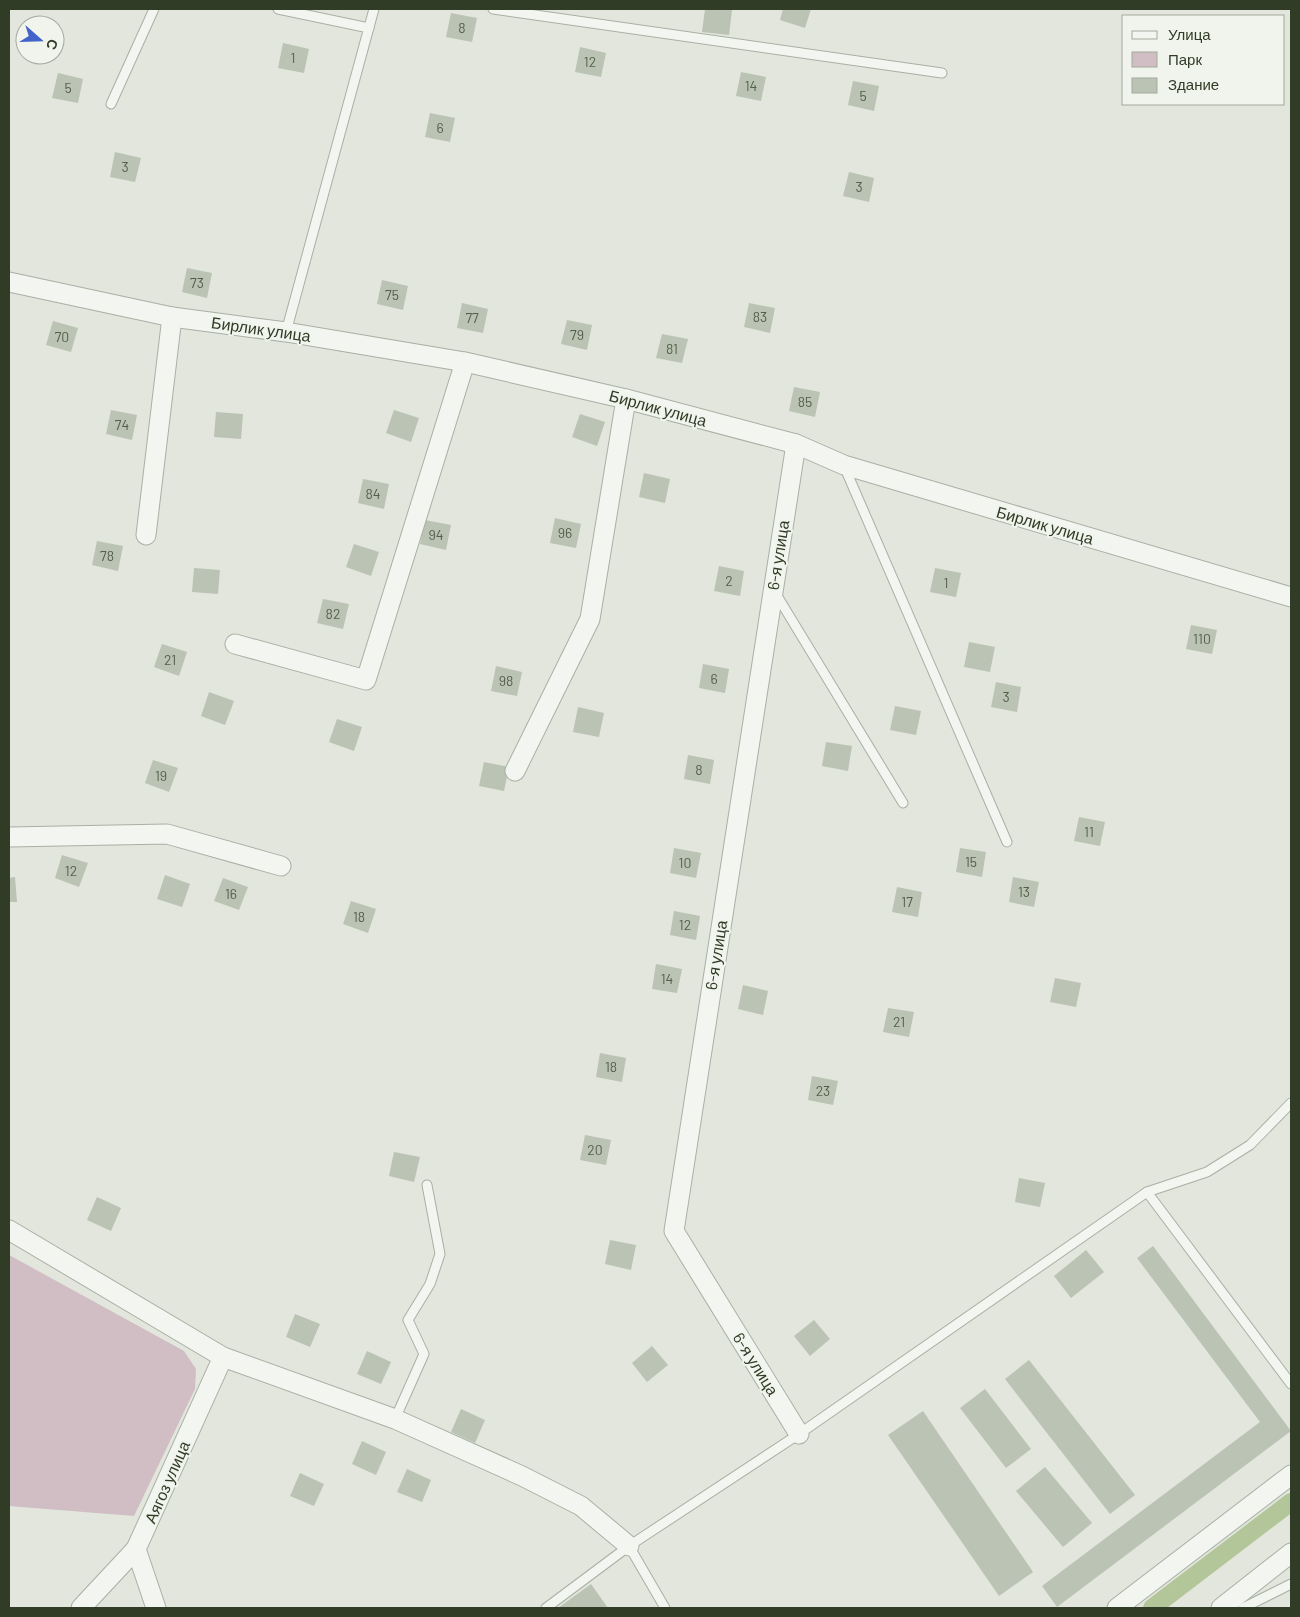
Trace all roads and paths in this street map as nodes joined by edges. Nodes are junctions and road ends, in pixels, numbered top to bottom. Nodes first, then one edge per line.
1 (154, 9) edge
2 (278, 9) edge
3 (374, 9) edge
4 (493, 9) edge
5 (369, 28) junction
6 (942, 73) dead end
7 (111, 104) dead end
8 (9, 282) edge
9 (172, 317) junction
10 (286, 332) junction
11 (465, 362) junction
12 (626, 399) junction
13 (796, 444) junction
14 (844, 466) junction
15 (146, 535) dead end
16 (773, 590) junction
17 (1291, 597) edge
18 (235, 644) dead end
19 (515, 771) dead end
20 (903, 803) dead end
21 (9, 837) edge
22 (1007, 842) dead end
23 (281, 866) dead end
24 (1291, 1103) edge
25 (427, 1185) dead end
26 (1146, 1192) junction
27 (9, 1230) edge
28 (223, 1357) junction
29 (1291, 1384) edge
30 (395, 1419) junction
31 (799, 1434) junction
32 (1291, 1476) edge
33 (629, 1546) junction
34 (136, 1549) junction
35 (1291, 1552) edge
36 (1291, 1584) edge
37 (81, 1608) edge
38 (156, 1608) edge
39 (546, 1608) edge
40 (665, 1608) edge
41 (1117, 1608) edge
42 (1221, 1608) edge
43 (1242, 1608) edge

1 - 7 lane
2 - 5 lane
3 - 5 lane
4 - 6 lane
5 - 10 lane
8 - 9 street, Бирлик улица
9 - 10 street, Бирлик улица
9 - 15 street
10 - 11 street, Бирлик улица
11 - 12 street, Бирлик улица
11 - 18 street
12 - 13 street, Бирлик улица
12 - 19 street
13 - 14 street, Бирлик улица
13 - 16 street, 6-я улица
14 - 17 street, Бирлик улица
14 - 22 lane
16 - 20 lane
16 - 31 street, 6-я улица
21 - 23 street
24 - 26 lane
25 - 30 lane
26 - 29 lane
26 - 31 lane
27 - 28 street
28 - 30 street
28 - 34 street, Аягоз улица
30 - 33 street
31 - 33 lane
32 - 41 street
33 - 39 lane
33 - 40 lane
34 - 37 street, Аягоз улица
34 - 38 street
35 - 42 street
36 - 43 lane

